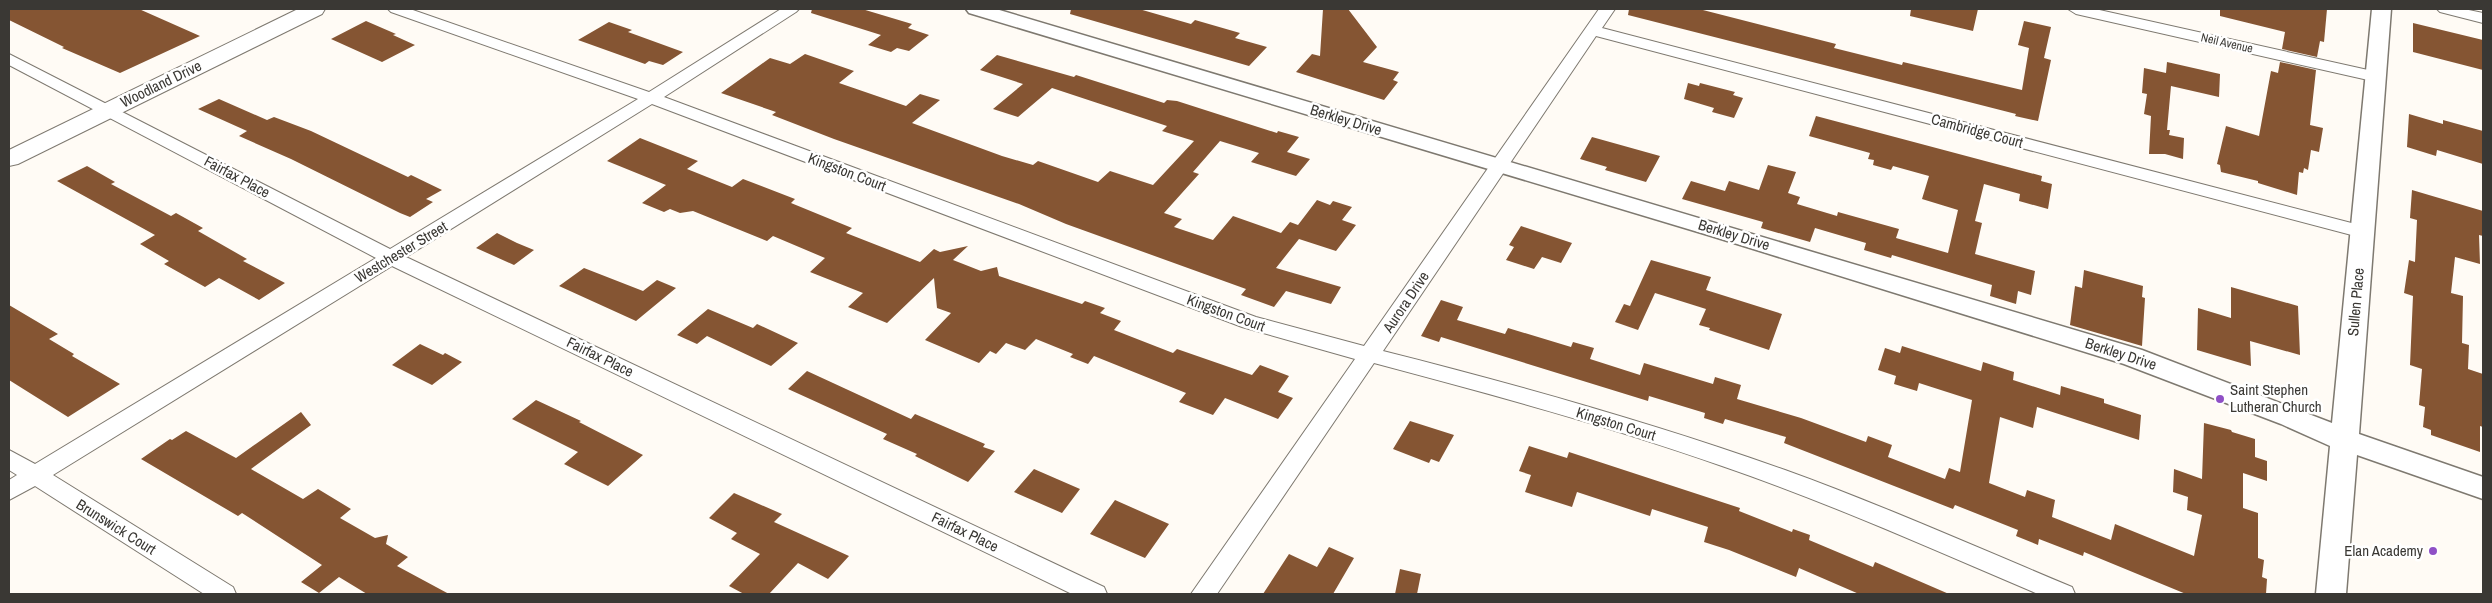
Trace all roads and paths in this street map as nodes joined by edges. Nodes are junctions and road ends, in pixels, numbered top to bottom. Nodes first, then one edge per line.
1 (314, 9) edge
2 (396, 9) edge
3 (791, 9) edge
4 (976, 9) edge
5 (1607, 9) edge
6 (2076, 9) edge
7 (2382, 9) edge
8 (2445, 9) edge
9 (2483, 18) edge
10 (1592, 30) junction
11 (9, 59) edge
12 (2377, 77) junction
13 (651, 98) junction
14 (110, 110) junction
15 (9, 159) edge
16 (1498, 165) junction
17 (2362, 232) junction
18 (392, 258) junction
19 (1370, 356) junction
20 (2344, 440) junction
21 (9, 459) edge
22 (34, 476) junction
23 (2483, 488) edge
24 (9, 491) edge
25 (224, 594) edge
26 (1095, 594) edge
27 (1203, 594) edge
28 (2064, 594) edge
29 (2331, 594) edge

1 - 14 main road, Woodland Drive
2 - 13 street, Kingston Court
3 - 13 street, Westchester Street
4 - 16 street, Berkley Drive
5 - 10 street, Aurora Drive
6 - 12 street, Neil Avenue
7 - 12 street, Sullen Place
8 - 9 street
10 - 16 street, Aurora Drive
10 - 17 street, Cambridge Court
11 - 14 street, Fairfax Place
12 - 17 street, Sullen Place
13 - 18 street, Westchester Street
13 - 19 street, Kingston Court
14 - 15 main road, Woodland Drive
14 - 18 street, Fairfax Place
16 - 19 street, Aurora Drive
16 - 20 street, Berkley Drive
17 - 20 street, Sullen Place
18 - 22 street, Westchester Street
18 - 26 street, Fairfax Place
19 - 27 street, Aurora Drive
19 - 28 street, Kingston Court
20 - 23 street, Berkley Drive
20 - 29 street, Sullen Place
21 - 22 street, Brunswick Court
22 - 24 street, Westchester Street
22 - 25 street, Brunswick Court

